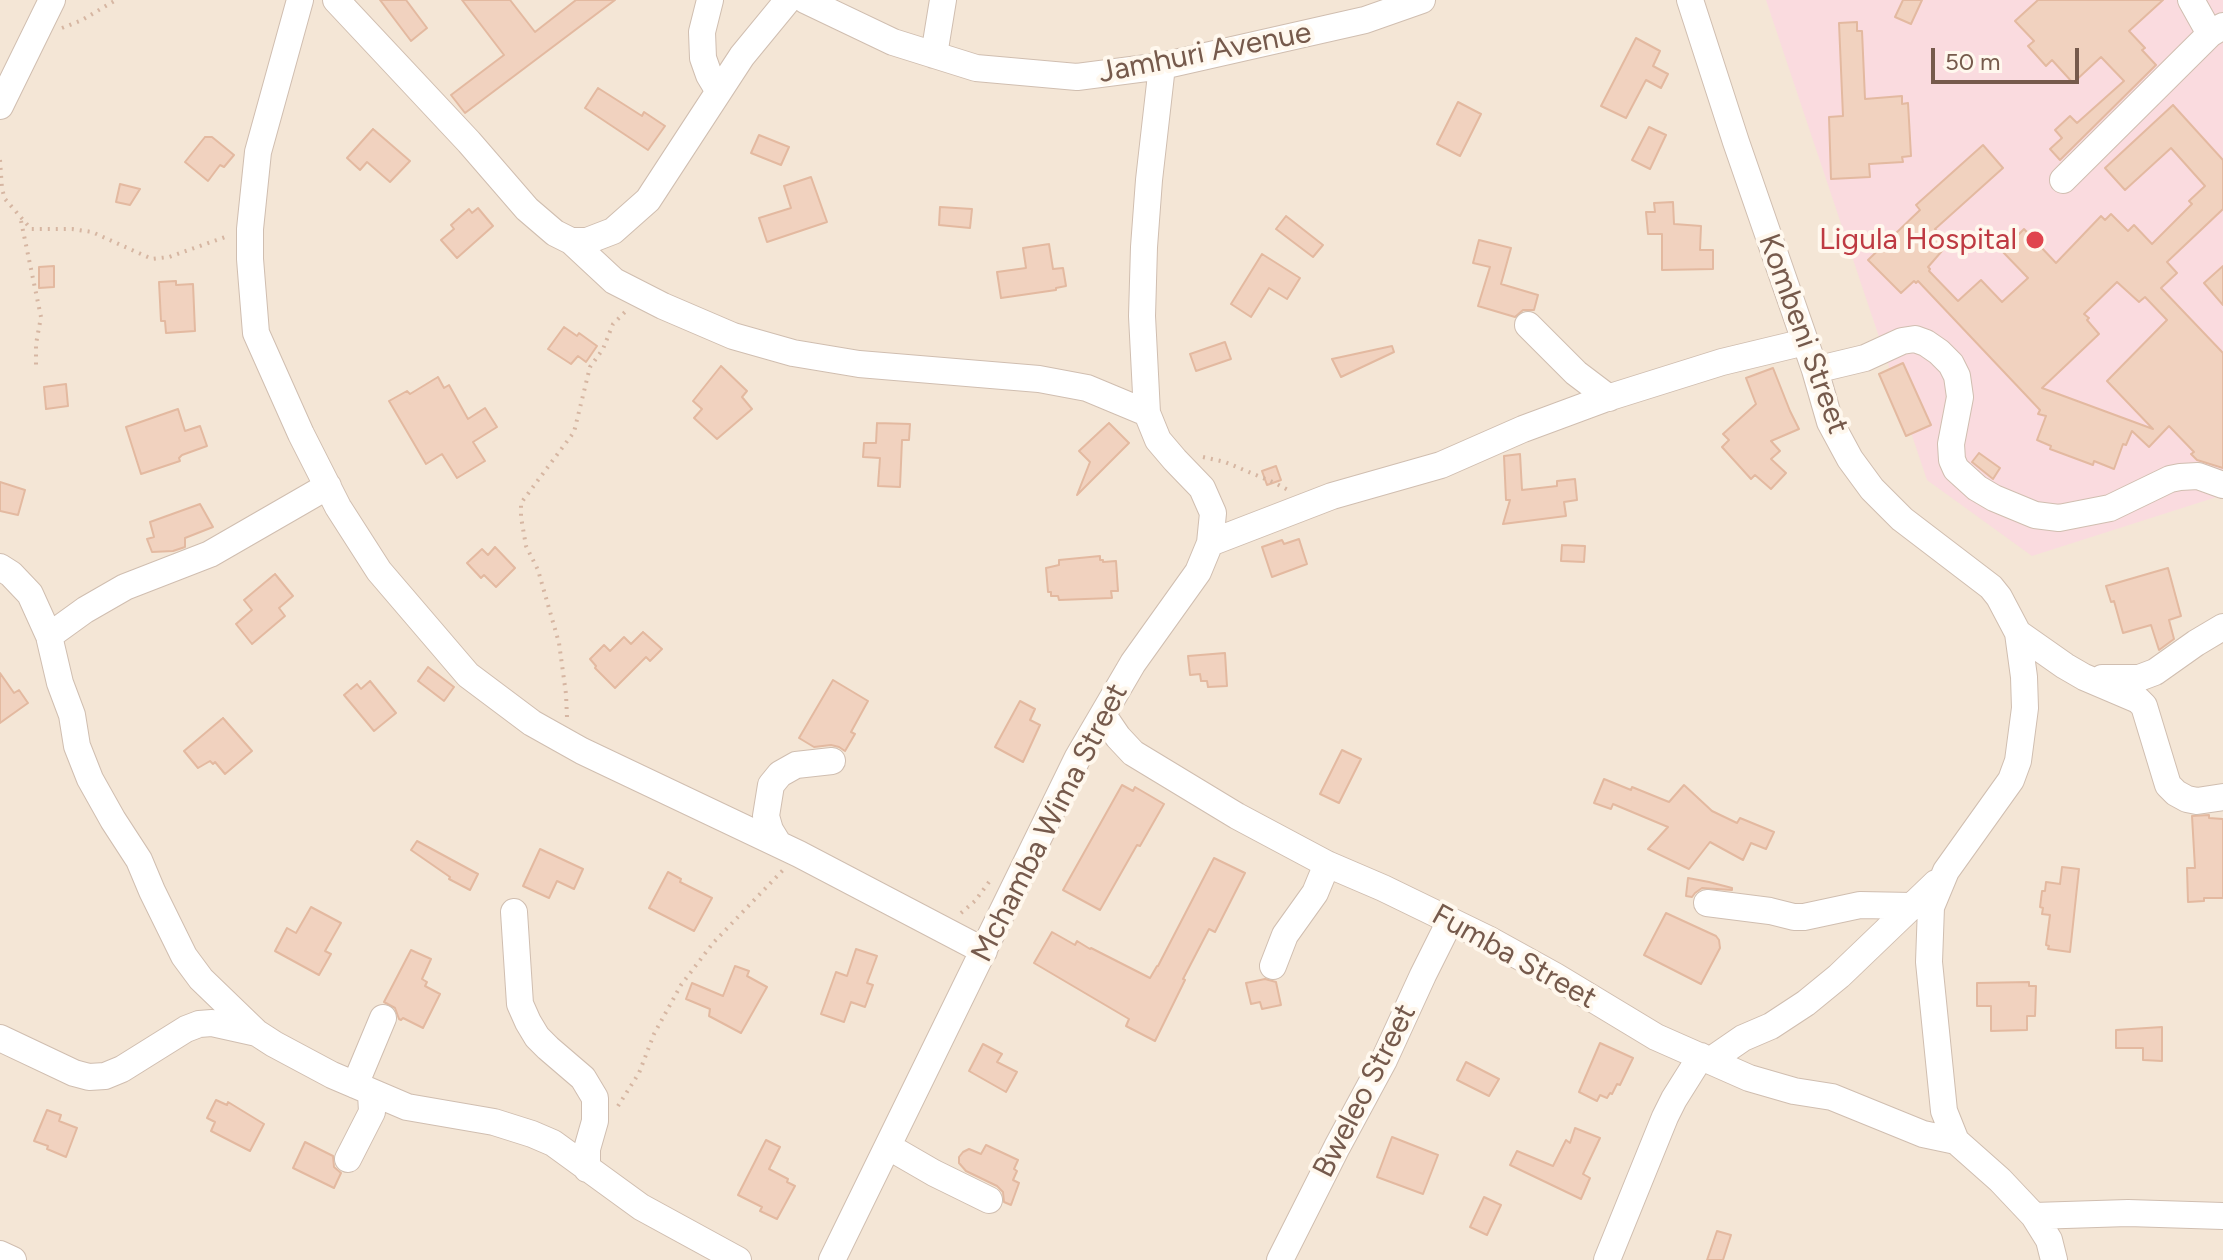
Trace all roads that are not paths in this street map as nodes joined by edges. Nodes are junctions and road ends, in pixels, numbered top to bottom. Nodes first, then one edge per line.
1 (52, 0) edge
2 (300, 0) edge
3 (336, 0) edge
4 (710, 0) edge
5 (788, 0) edge
6 (805, 0) edge
7 (943, 0) edge
8 (1422, 0) edge
9 (1690, 0) edge
10 (2191, 0) edge
11 (2217, 30) edge
12 (934, 55) junction
13 (1162, 66) junction
14 (718, 90) junction
15 (2, 95) edge
16 (2063, 180) dead end
17 (571, 241) junction
18 (1528, 325) dead end
19 (1805, 342) junction
20 (1815, 370) junction
21 (1609, 398) junction
22 (1147, 413) junction
23 (2223, 485) edge
24 (328, 486) junction
25 (1210, 543) junction
26 (0, 567) edge
27 (2223, 627) edge
28 (2018, 633) junction
29 (49, 636) junction
30 (2084, 677) junction
31 (1103, 715) junction
32 (832, 761) dead end
33 (2223, 797) edge
34 (788, 848) junction
35 (1327, 864) junction
36 (1944, 876) junction
37 (1707, 903) dead end
38 (1912, 906) junction
39 (514, 912) dead end
40 (1450, 921) junction
41 (984, 951) junction
42 (1273, 966) dead end
43 (201, 979) junction
44 (383, 1018) dead end
45 (186, 1029) junction
46 (257, 1033) junction
47 (0, 1038) edge
48 (1706, 1058) junction
49 (372, 1097) junction
50 (1956, 1141) junction
51 (889, 1147) junction
52 (348, 1159) dead end
53 (587, 1169) junction
54 (989, 1200) dead end
55 (2034, 1216) junction
56 (2223, 1216) edge
57 (0, 1254) edge
58 (13, 1260) edge
59 (738, 1260) edge
60 (832, 1260) edge
61 (1280, 1260) edge
62 (1607, 1260) edge
63 (2054, 1260) edge

1 - 15 street
2 - 24 street
3 - 17 street
4 - 14 street
5 - 14 street
6 - 12 street, Jamhuri Avenue
7 - 12 street
8 - 13 street, Jamhuri Avenue
9 - 19 street, Kombeni Street
10 - 11 street
11 - 16 street
12 - 13 street, Jamhuri Avenue
13 - 22 street, Mchamba Wima Street
14 - 17 street
17 - 22 street
18 - 21 street
19 - 20 street, Kombeni Street
19 - 21 street
20 - 23 street
20 - 28 street, Kombeni Street
21 - 25 street
22 - 25 street, Mchamba Wima Street
24 - 29 street
24 - 34 street
25 - 31 street, Mchamba Wima Street
26 - 29 street
27 - 30 street
28 - 30 street
28 - 36 street, Kombeni Street
29 - 43 street
30 - 33 street
31 - 35 street, Fumba Street
31 - 41 street, Mchamba Wima Street
32 - 34 street
34 - 41 street
35 - 40 street, Fumba Street
35 - 42 street
36 - 38 street
36 - 50 street, Kombeni Street
37 - 38 street
38 - 48 street
39 - 53 street
40 - 48 street, Fumba Street
40 - 61 street, Bweleo Street
41 - 51 street, Mchamba Wima Street
43 - 45 street
43 - 46 street
44 - 49 street
45 - 46 street
45 - 47 street
46 - 49 street
48 - 50 street, Fumba Street
48 - 62 street
49 - 52 street
49 - 53 street
50 - 55 street, Kombeni Street
51 - 54 street
51 - 60 street, Mchamba Wima Street
53 - 59 street
55 - 56 street
55 - 63 street, Kombeni Street
57 - 58 street

